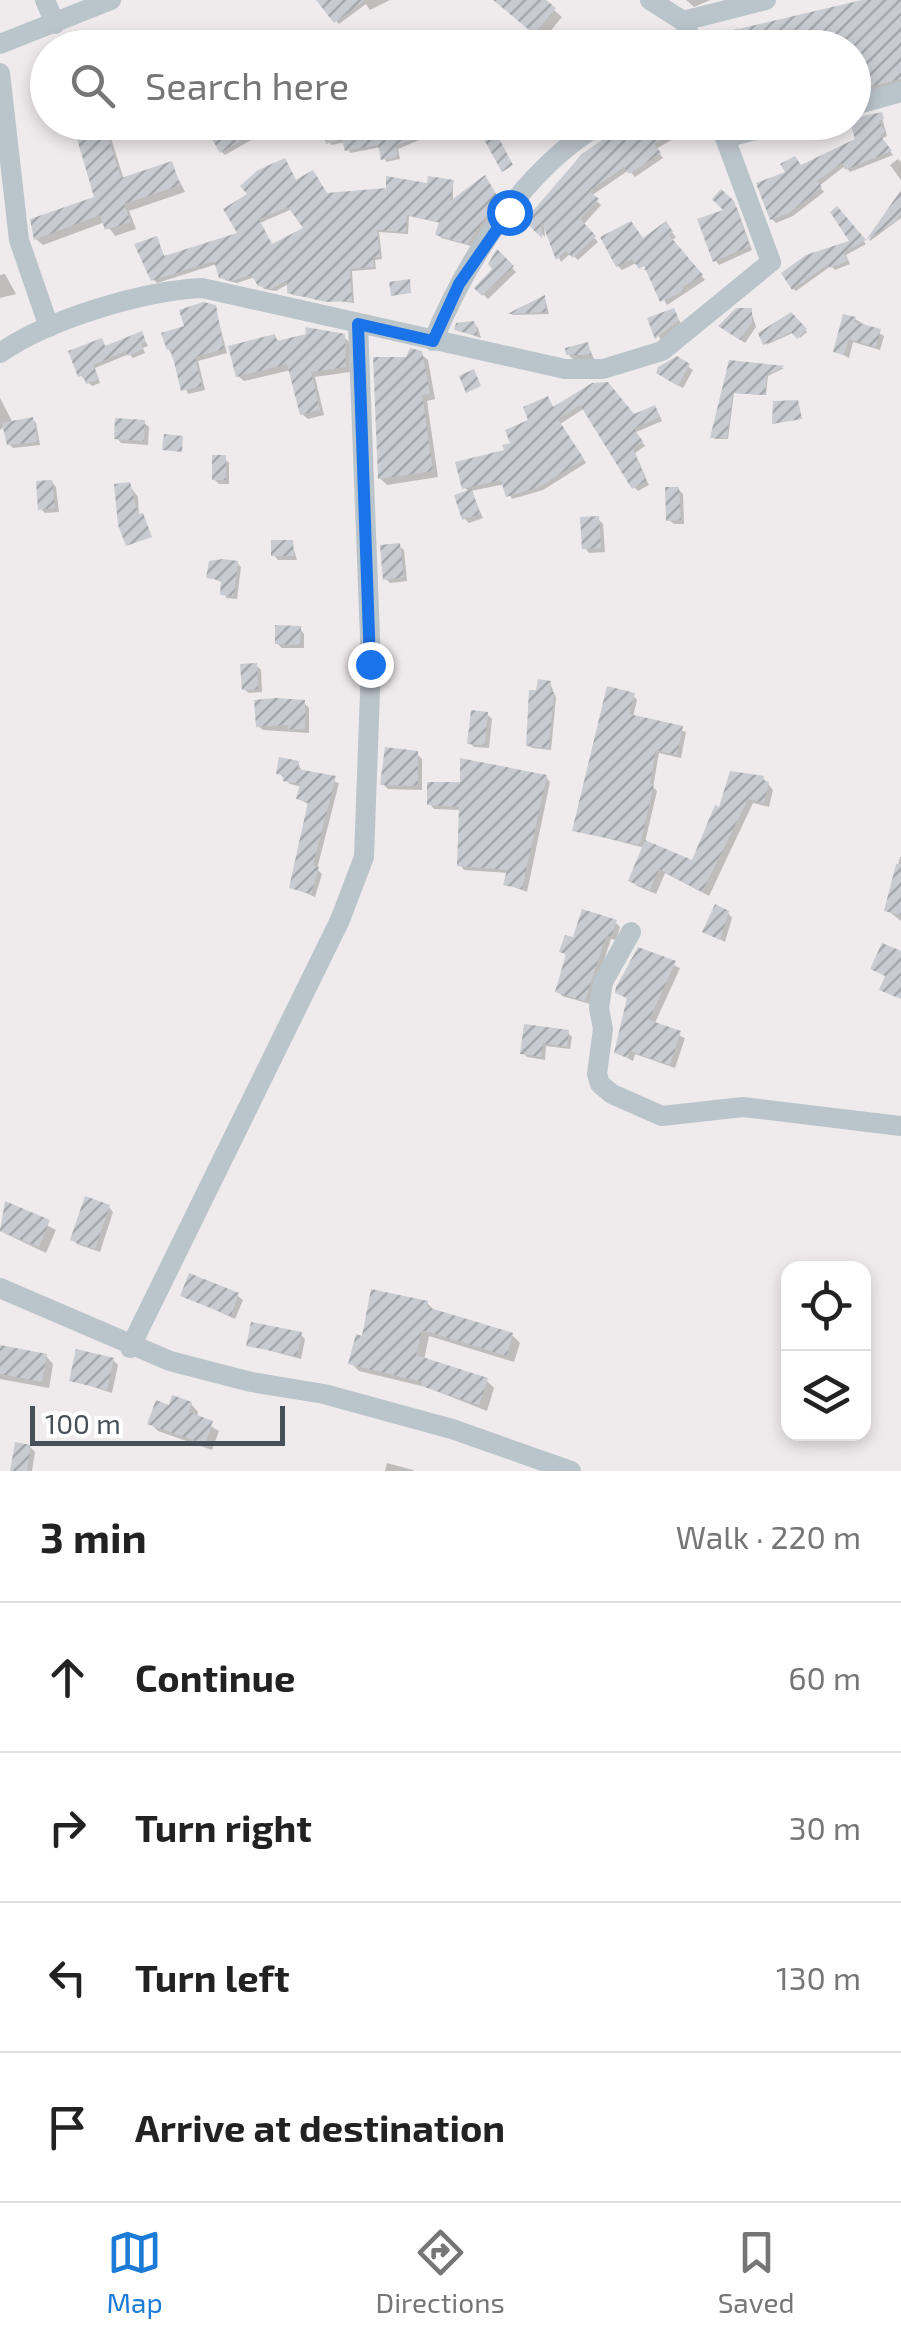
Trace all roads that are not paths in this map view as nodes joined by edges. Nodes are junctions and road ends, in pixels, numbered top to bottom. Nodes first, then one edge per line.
1 (44, 0) edge
2 (111, 0) edge
3 (650, 0) edge
4 (766, 0) edge
5 (683, 21) junction
6 (55, 24) junction
7 (38, 30) edge
8 (687, 30) edge
9 (30, 33) edge
10 (0, 44) edge
11 (0, 73) edge
12 (898, 100) edge
13 (871, 103) edge
14 (577, 140) edge
15 (726, 140) edge
16 (358, 324) junction
17 (49, 327) junction
18 (433, 341) junction
19 (0, 353) edge
20 (631, 932) dead end
21 (901, 1126) edge
22 (0, 1288) edge
23 (130, 1348) junction
24 (571, 1471) edge

1 - 6 street
2 - 6 street
3 - 5 street
4 - 5 street
5 - 8 street
6 - 7 street
9 - 10 street
11 - 17 street
12 - 13 street
14 - 18 street
15 - 18 street
16 - 17 street
16 - 18 street
16 - 23 street
17 - 19 street
20 - 21 street
22 - 23 street
23 - 24 street

